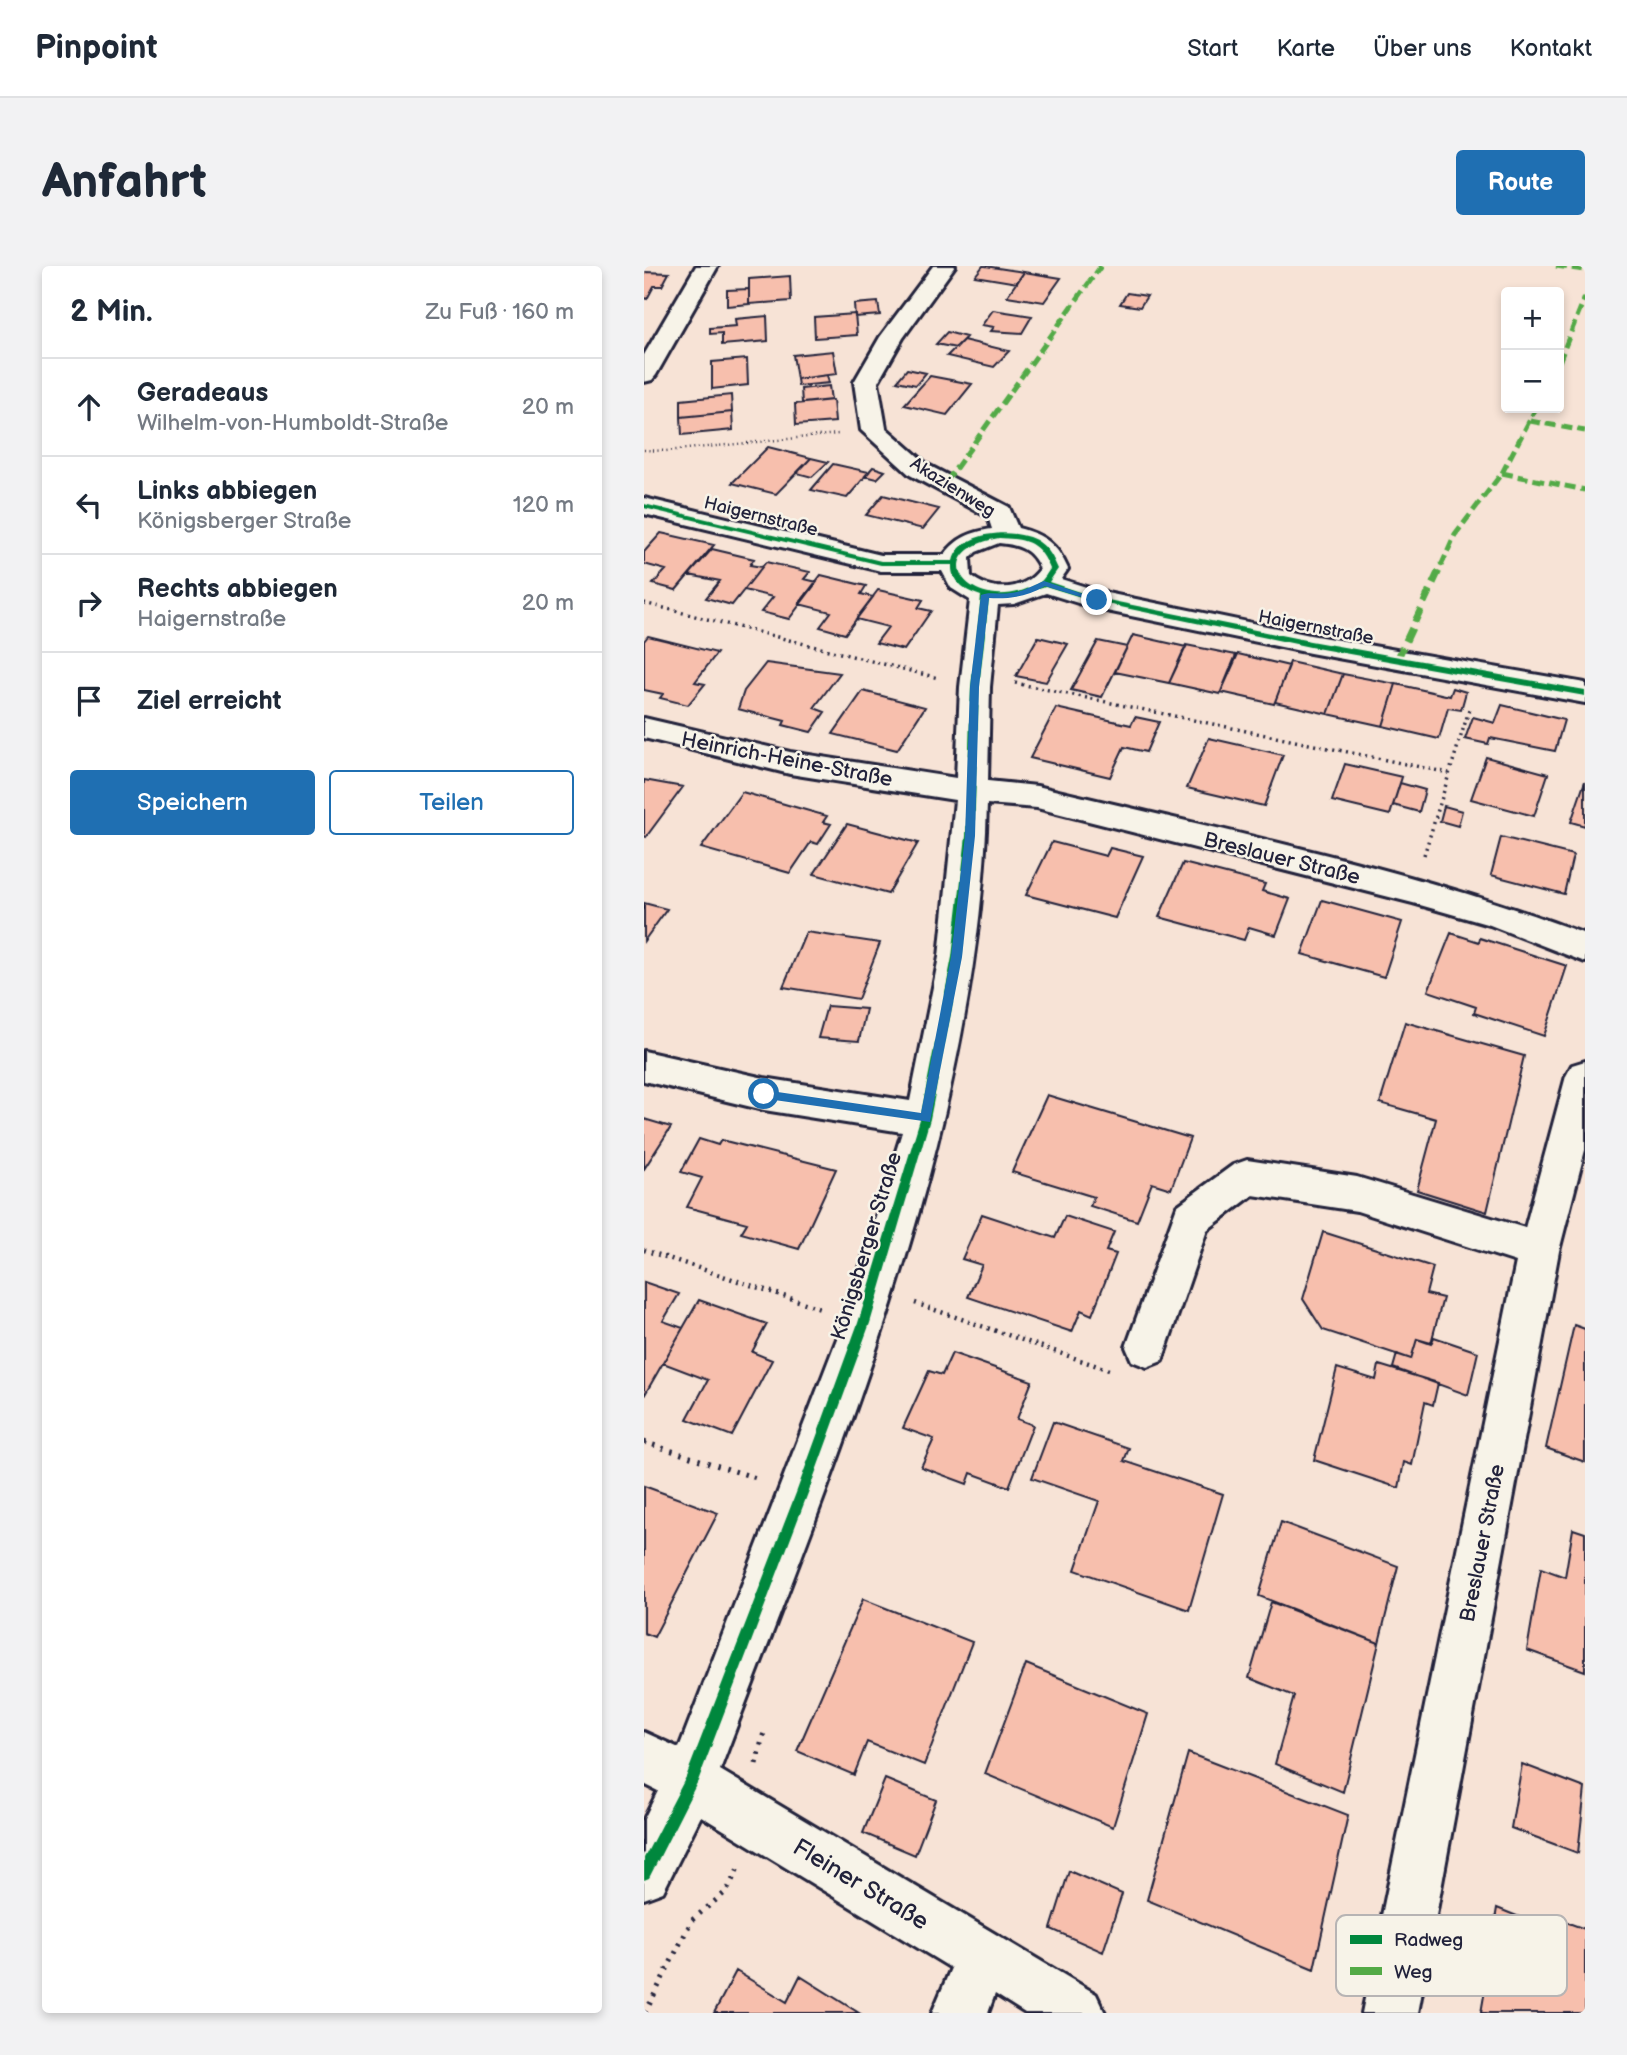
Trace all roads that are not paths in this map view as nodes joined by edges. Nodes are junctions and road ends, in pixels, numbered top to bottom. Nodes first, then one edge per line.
1 (707, 266) edge
2 (944, 266) edge
3 (644, 375) edge
4 (644, 506) edge
5 (1007, 535) junction
6 (954, 563) junction
7 (1044, 583) junction
8 (985, 595) junction
9 (1585, 693) edge
10 (644, 728) edge
11 (973, 792) junction
12 (1585, 948) edge
13 (644, 1066) edge
14 (1585, 1076) edge
15 (926, 1119) junction
16 (1539, 1251) junction
17 (1147, 1347) road end
18 (644, 1757) edge
19 (691, 1781) junction
20 (644, 1873) edge
21 (1409, 1915) edge
22 (982, 1957) junction
23 (960, 2013) edge
24 (1077, 2013) edge

1 - 3 street
2 - 5 street, Akazienweg
4 - 6 street, Haigernstraße
5 - 6 street
5 - 7 street
6 - 8 street
7 - 8 street
7 - 9 street, Haigernstraße
8 - 11 street, Königsberger Straße
10 - 11 street, Heinrich-Heine-Straße
11 - 12 street, Breslauer Straße
11 - 15 street, Königsberger Straße
13 - 15 street
14 - 16 street, Breslauer Straße
15 - 19 street, Königsberger Straße
16 - 17 street
16 - 21 street, Breslauer Straße
18 - 19 street, Fleiner Straße
19 - 20 street, Königsberger Straße
19 - 22 street, Fleiner Straße
22 - 23 street
22 - 24 street, Fleiner Straße

